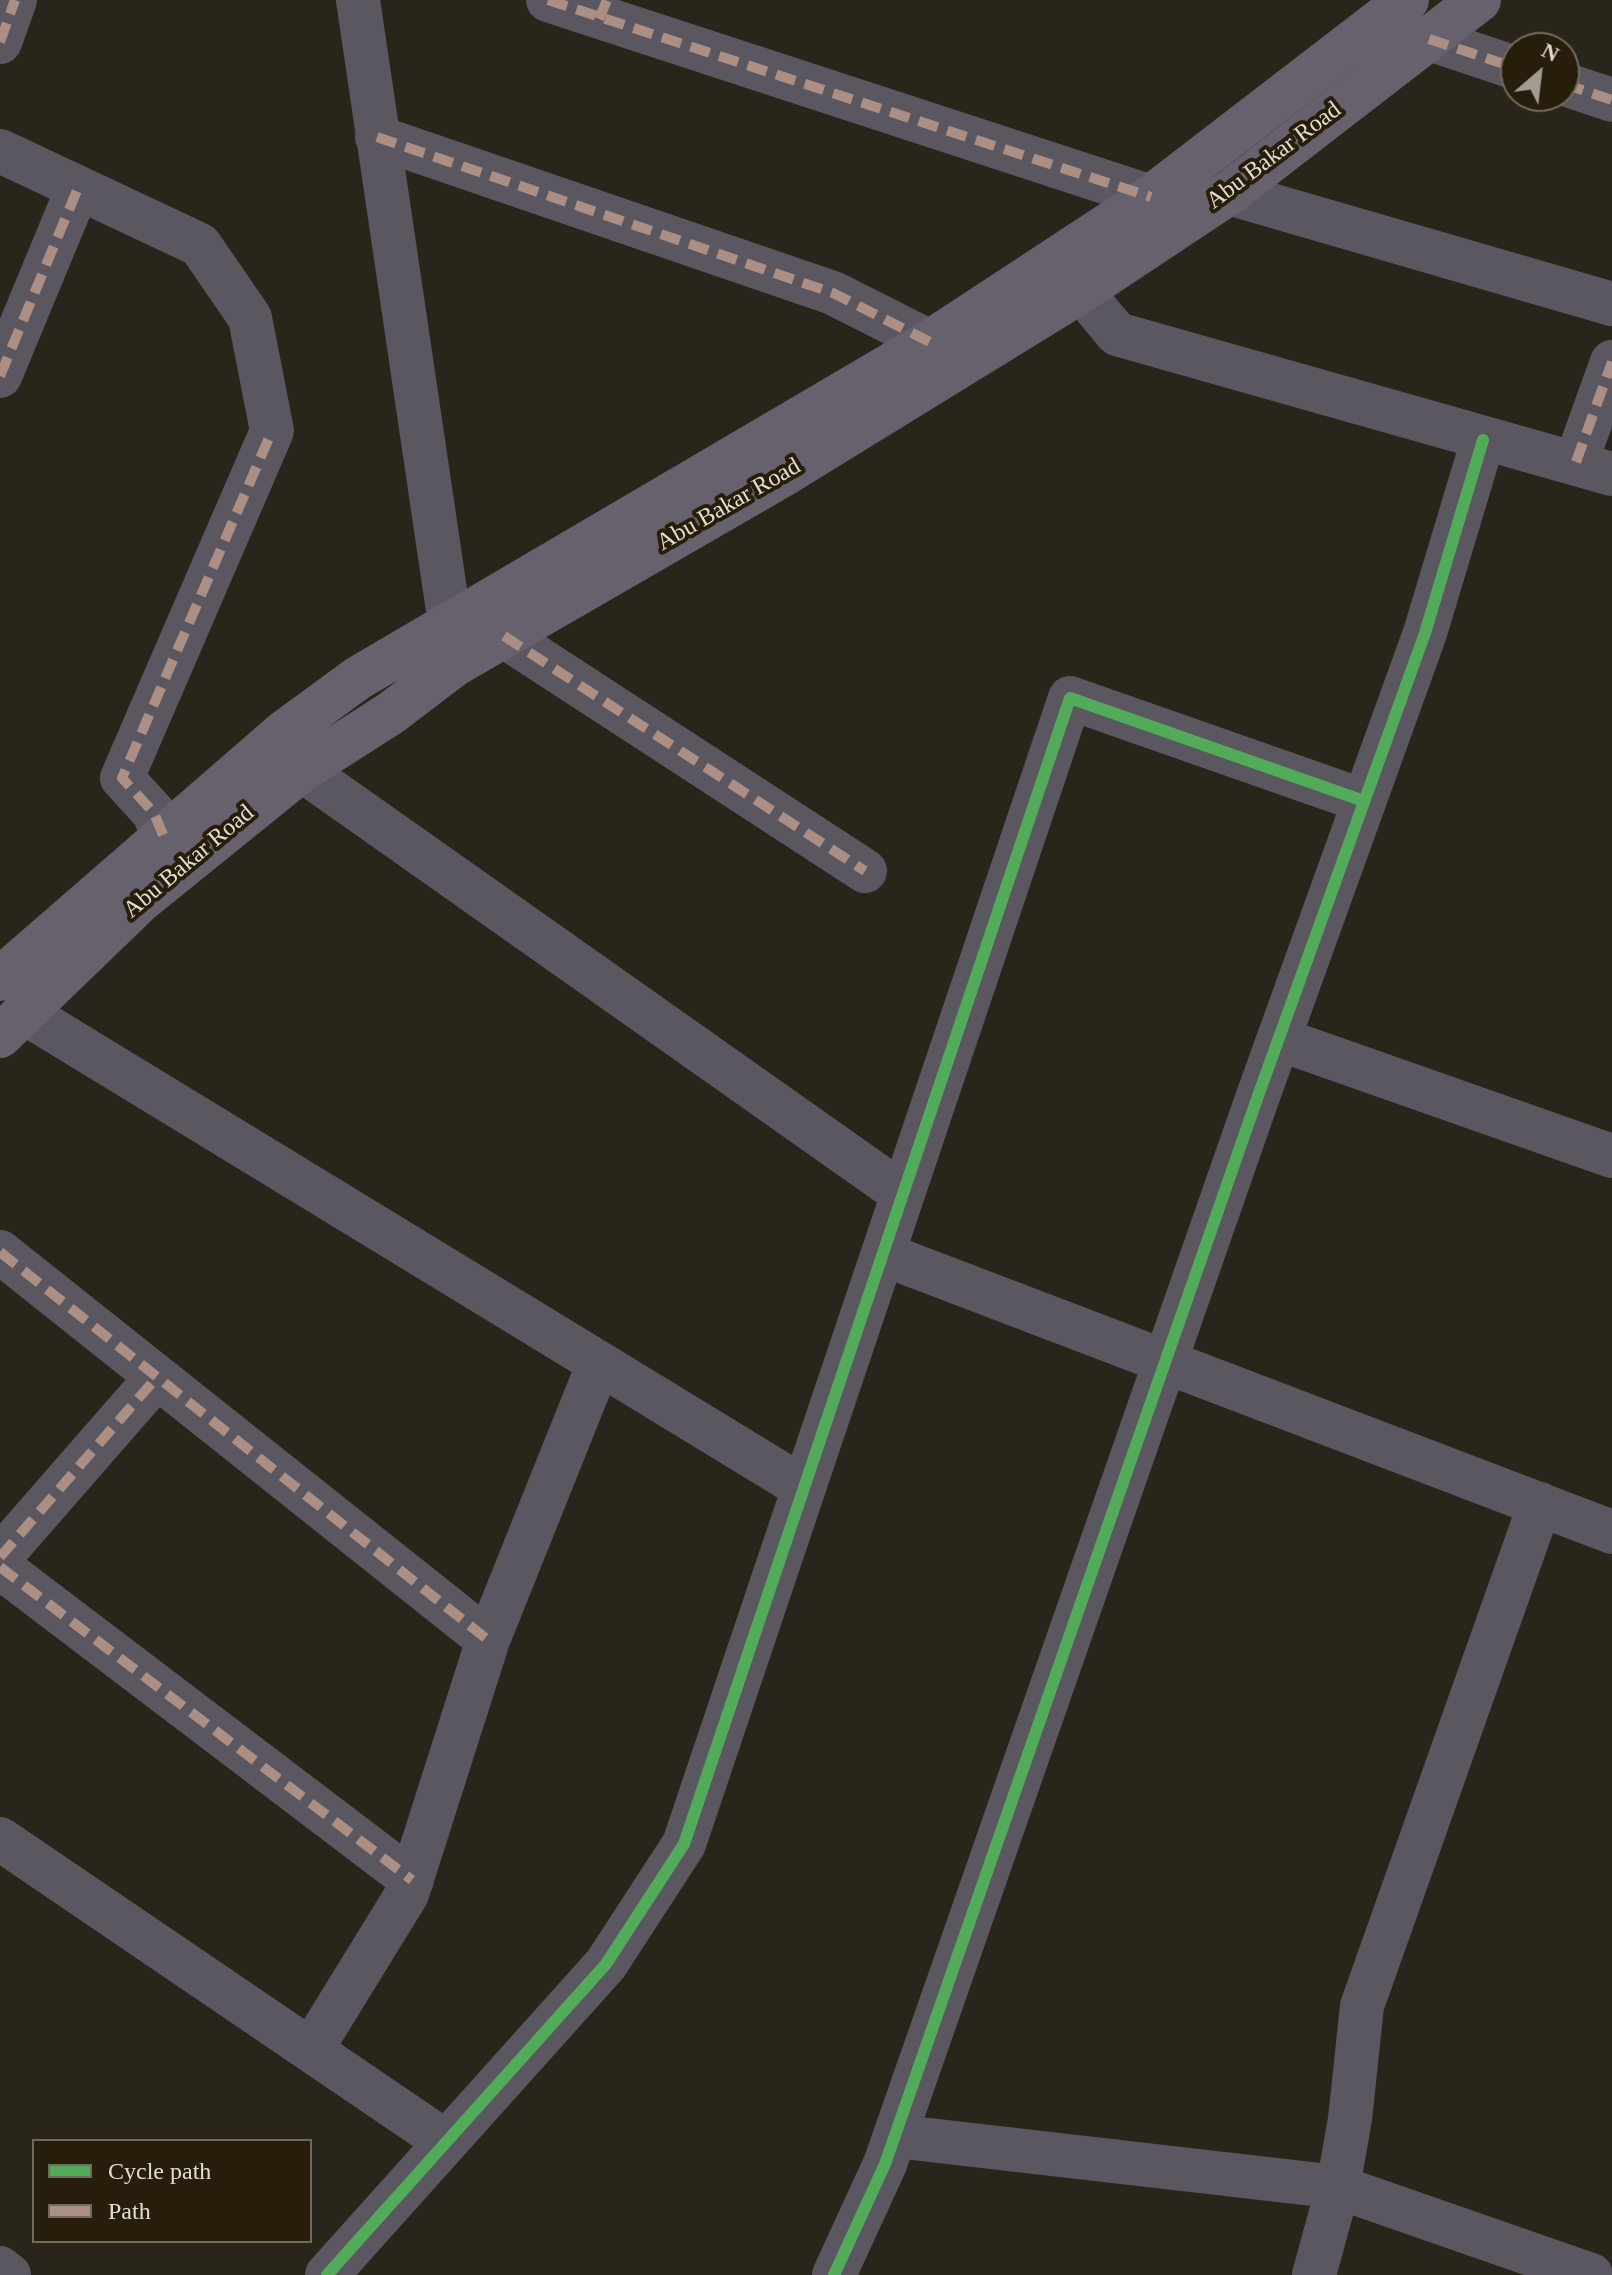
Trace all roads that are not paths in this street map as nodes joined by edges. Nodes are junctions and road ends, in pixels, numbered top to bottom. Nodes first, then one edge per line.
1 (15, 0) edge
2 (358, 0) edge
3 (548, 0) edge
4 (1407, 0) edge
5 (1479, 0) edge
6 (603, 10) edge
7 (1429, 39) junction
8 (0, 42) edge
9 (1500, 63) edge
10 (1580, 89) edge
11 (1612, 100) edge
12 (377, 137) junction
13 (0, 151) edge
14 (78, 188) junction
15 (1229, 193) junction
16 (1151, 197) junction
17 (1068, 276) junction
18 (1612, 304) edge
19 (930, 342) junction
20 (1612, 362) edge
21 (0, 376) edge
22 (1483, 440) junction
23 (1594, 468) edge
24 (450, 624) junction
25 (504, 636) junction
26 (293, 751) junction
27 (1364, 801) junction
28 (163, 835) junction
29 (865, 871) dead end
30 (0, 979) edge
31 (13, 1025) edge
32 (1279, 1039) junction
33 (1612, 1156) edge
34 (903, 1194) junction
35 (0, 1252) edge
36 (883, 1254) junction
37 (1165, 1362) junction
38 (599, 1363) junction
39 (157, 1377) junction
40 (804, 1488) junction
41 (1540, 1504) junction
42 (1612, 1532) edge
43 (0, 1557) edge
44 (0, 1567) edge
45 (488, 1640) junction
46 (0, 1839) edge
47 (412, 1880) junction
48 (311, 2050) junction
49 (895, 2136) junction
50 (446, 2142) junction
51 (1338, 2187) junction
52 (0, 2268) edge
53 (9, 2275) edge
54 (327, 2275) edge
55 (834, 2275) edge
56 (1314, 2275) edge
57 (1591, 2275) edge

1 - 8 street
2 - 12 street
3 - 6 street
4 - 16 main road, Abu Bakar Road
5 - 7 main road, Abu Bakar Road
6 - 16 street
7 - 9 street
7 - 15 main road, Abu Bakar Road
10 - 11 street
12 - 19 street
12 - 24 street
13 - 14 street
14 - 21 street
14 - 28 street
15 - 17 main road, Abu Bakar Road
15 - 18 street
16 - 17 main road, Abu Bakar Road
17 - 19 main road, Abu Bakar Road
17 - 22 street
17 - 25 main road, Abu Bakar Road
19 - 24 main road, Abu Bakar Road
20 - 23 street
22 - 23 street
22 - 27 street
24 - 26 main road, Abu Bakar Road
25 - 26 main road, Abu Bakar Road
25 - 29 street
26 - 28 main road, Abu Bakar Road
26 - 31 main road, Abu Bakar Road
26 - 34 street
27 - 32 street
27 - 34 street
28 - 30 main road, Abu Bakar Road
31 - 38 street
32 - 33 street
32 - 37 street
34 - 36 street
35 - 39 street
36 - 37 street
36 - 40 street
37 - 41 street
37 - 49 street
38 - 40 street
38 - 45 street
39 - 43 street
39 - 45 street
40 - 50 street
41 - 42 street
41 - 51 street
44 - 47 street
45 - 47 street
46 - 48 street
47 - 48 street
48 - 50 street
49 - 51 street
49 - 55 street
50 - 54 street
51 - 56 street
51 - 57 street
52 - 53 street

